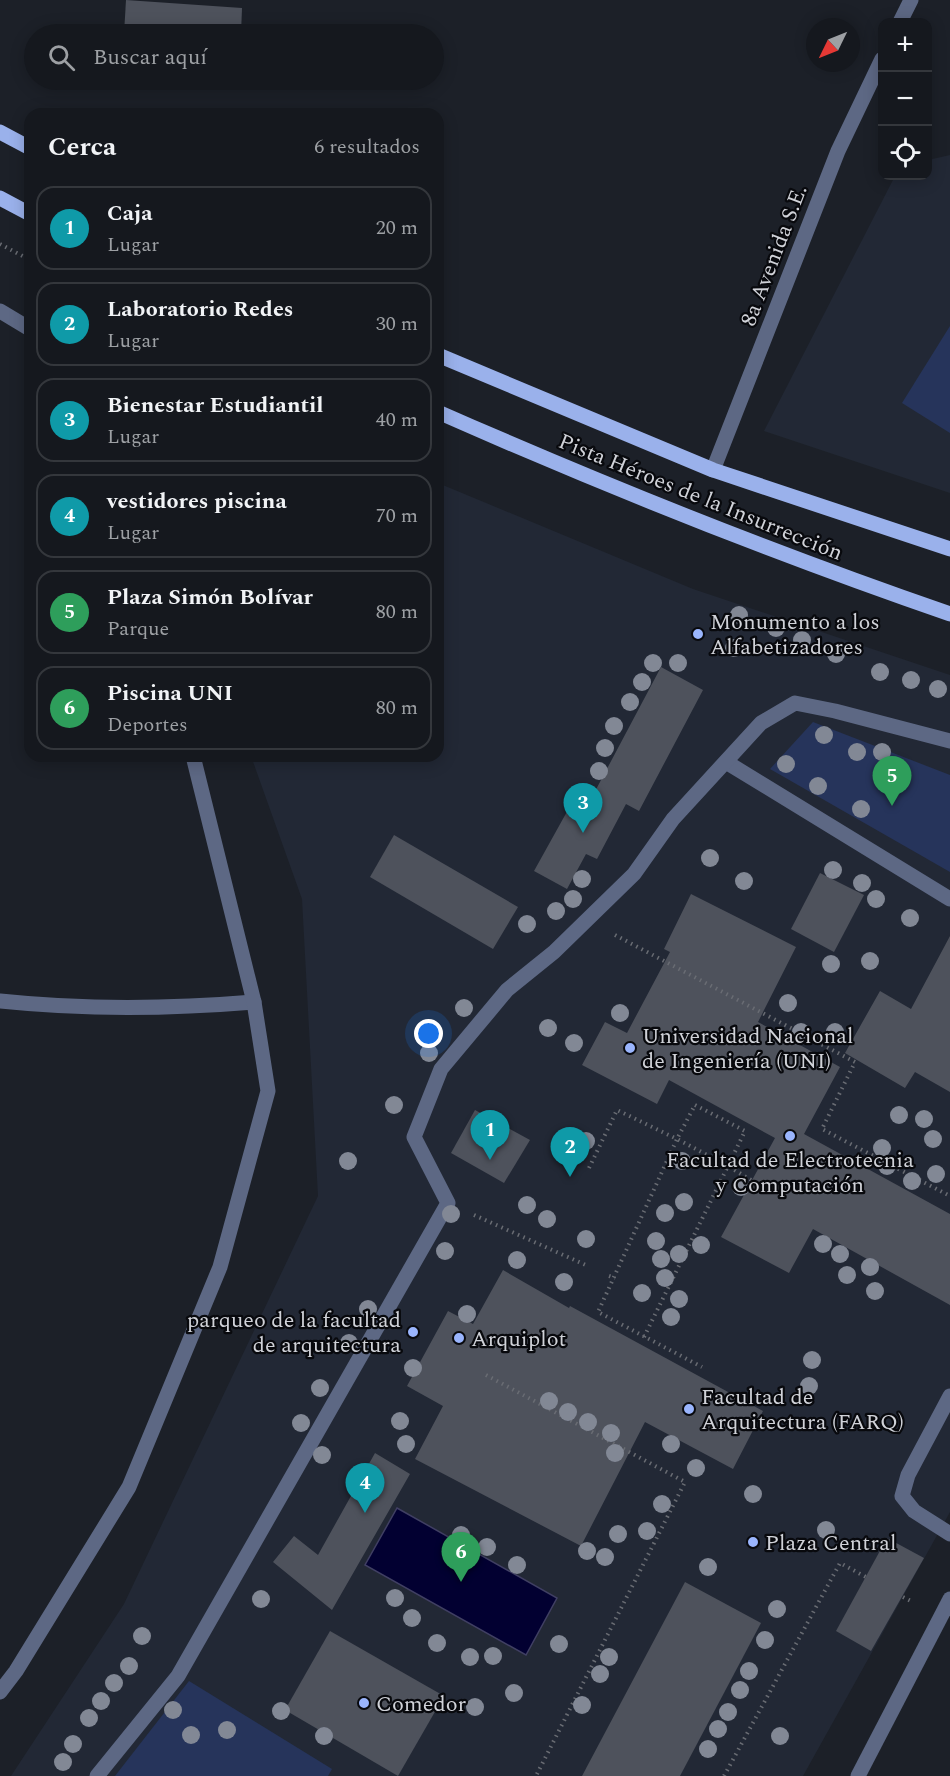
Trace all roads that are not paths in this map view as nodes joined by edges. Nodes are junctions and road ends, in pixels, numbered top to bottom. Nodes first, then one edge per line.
1 (911, 0) edge
2 (902, 18) edge
3 (878, 67) edge
4 (0, 132) edge
5 (24, 145) edge
6 (0, 198) edge
7 (24, 211) edge
8 (0, 311) edge
9 (24, 325) edge
10 (444, 358) edge
11 (444, 415) edge
12 (713, 470) junction
13 (950, 549) edge
14 (950, 614) edge
15 (950, 741) edge
16 (194, 762) edge
17 (726, 762) junction
18 (950, 899) edge
19 (0, 1001) edge
20 (254, 1002) junction
21 (950, 1396) edge
22 (950, 1534) edge
23 (950, 1599) edge
24 (0, 1692) edge
25 (97, 1776) edge
26 (858, 1776) edge

1 - 2 street
3 - 12 street, 8a Avenida S.E.
4 - 5 main road
6 - 7 main road
8 - 9 street
10 - 12 main road, Pista Héroes de la Insurrección
11 - 14 main road, Pista Héroes de la Insurrección
12 - 13 main road, Pista Héroes de la Insurrección
15 - 17 street
16 - 20 street
17 - 18 street
17 - 25 street
19 - 20 street
20 - 24 street
21 - 22 street
23 - 26 street

